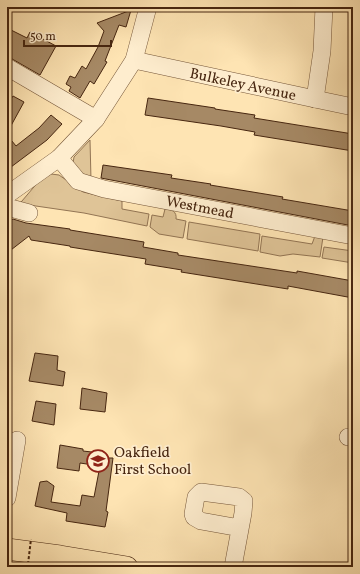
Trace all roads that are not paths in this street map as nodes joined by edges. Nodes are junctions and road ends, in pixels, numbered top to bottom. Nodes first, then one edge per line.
1 (148, 7) edge
2 (324, 7) edge
3 (134, 60) junction
4 (7, 67) edge
5 (314, 99) junction
6 (353, 107) edge
7 (96, 119) junction
8 (59, 158) junction
9 (7, 195) edge
10 (7, 207) edge
11 (29, 213) dead end
12 (353, 236) edge
13 (17, 440) dead end
14 (7, 498) edge
15 (240, 528) dead end
16 (7, 549) edge
17 (127, 567) edge
18 (233, 567) edge

1 - 3 street
2 - 5 street
3 - 5 street, Bulkeley Avenue
3 - 7 street
4 - 7 street
5 - 6 street, Bulkeley Avenue
7 - 8 street
8 - 9 street
8 - 12 street, Westmead
10 - 11 street
13 - 14 street
15 - 18 street
16 - 17 main road

